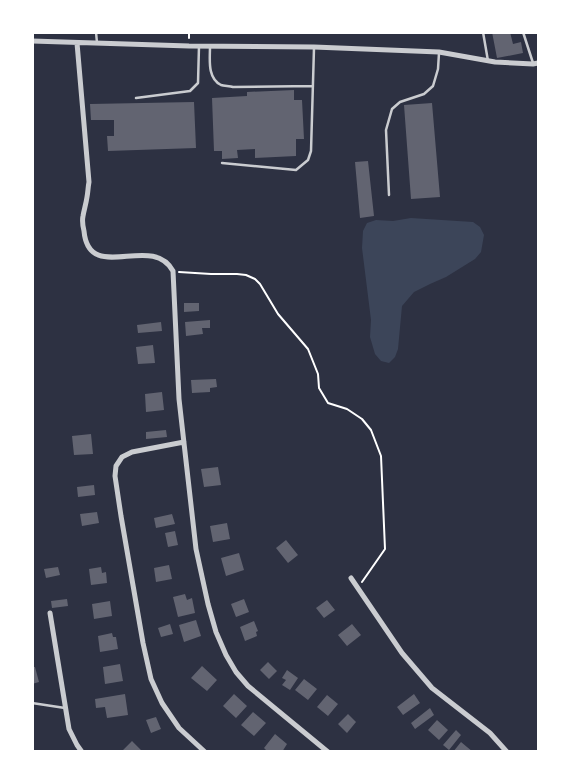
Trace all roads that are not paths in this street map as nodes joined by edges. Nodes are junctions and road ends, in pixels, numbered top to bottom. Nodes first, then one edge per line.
1 (96, 32) edge
2 (483, 32) edge
3 (523, 32) edge
4 (32, 41) edge
5 (76, 43) junction
6 (97, 44) junction
7 (199, 46) junction
8 (210, 46) junction
9 (314, 47) junction
10 (439, 52) junction
11 (488, 60) junction
12 (536, 64) edge
13 (313, 86) junction
14 (136, 98) dead end
15 (222, 163) dead end
16 (389, 195) dead end
17 (184, 442) junction
18 (350, 578) dead end
19 (50, 613) dead end
20 (32, 704) edge
21 (65, 708) junction
22 (82, 752) edge
23 (205, 752) edge
24 (328, 752) edge
25 (507, 752) edge

1 - 6 lane
2 - 11 lane
3 - 12 lane
4 - 5 street
5 - 6 street
5 - 17 street
6 - 7 street
7 - 8 street
7 - 14 lane
8 - 9 street
8 - 13 lane
9 - 10 street
9 - 13 lane
10 - 11 street
10 - 16 lane
11 - 12 street
13 - 15 lane
17 - 23 street
17 - 24 street
18 - 25 street
19 - 21 street
20 - 21 lane
21 - 22 street

